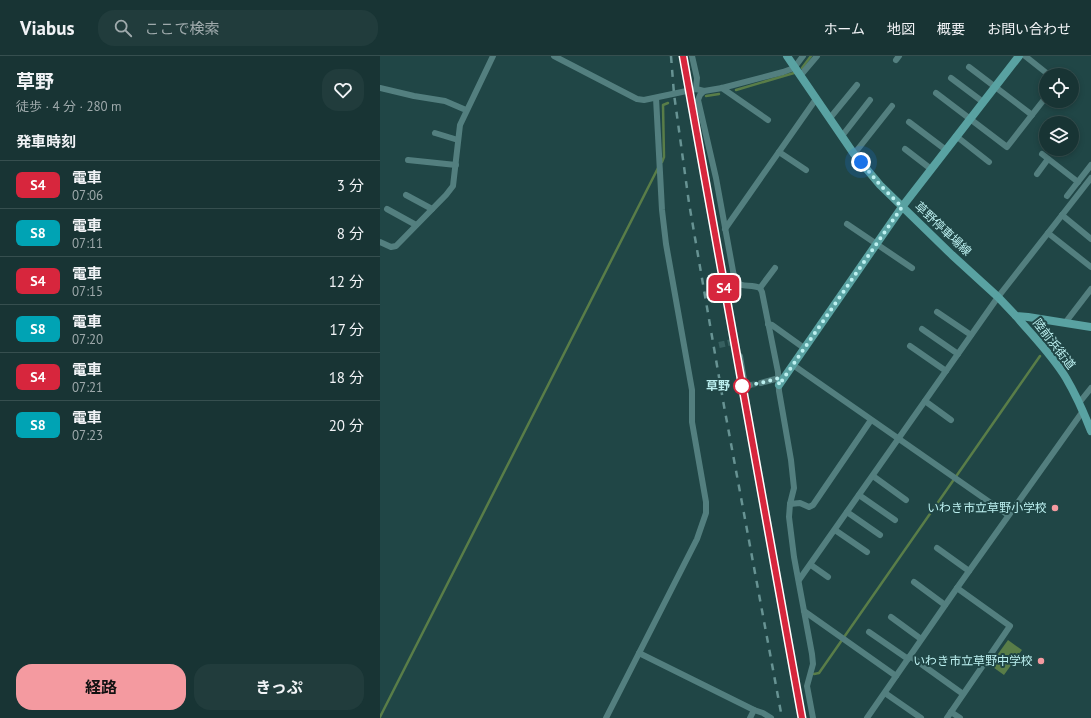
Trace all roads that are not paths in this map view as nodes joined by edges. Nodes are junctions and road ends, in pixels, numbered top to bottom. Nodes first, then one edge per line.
1 (493, 56) edge
2 (554, 56) edge
3 (692, 56) edge
4 (786, 56) edge
5 (803, 56) edge
6 (816, 56) edge
7 (1019, 56) edge
8 (1025, 56) edge
9 (969, 67) dead end
10 (794, 68) junction
11 (1040, 68) edge
12 (800, 76) junction
13 (951, 78) dead end
14 (857, 85) dead end
15 (996, 86) junction
16 (380, 88) edge
17 (722, 88) junction
18 (696, 90) junction
19 (704, 91) junction
20 (936, 93) dead end
21 (656, 98) junction
22 (816, 99) junction
23 (870, 100) dead end
24 (983, 102) junction
25 (892, 106) dead end
26 (1039, 106) edge
27 (466, 110) junction
28 (1032, 115) junction
29 (830, 118) junction
30 (970, 119) junction
31 (768, 120) dead end
32 (909, 122) dead end
33 (435, 133) dead end
34 (842, 136) junction
35 (956, 136) junction
36 (458, 140) junction
37 (905, 149) dead end
38 (946, 150) junction
39 (779, 152) junction
40 (854, 154) junction
41 (1044, 156) edge
42 (1048, 159) junction
43 (408, 160) dead end
44 (989, 162) dead end
45 (456, 165) junction
46 (1091, 165) edge
47 (931, 169) junction
48 (806, 170) dead end
49 (1037, 174) dead end
50 (1091, 178) edge
51 (1079, 181) junction
52 (1085, 185) junction
53 (406, 195) dead end
54 (1067, 196) dead end
55 (902, 207) junction
56 (387, 209) dead end
57 (432, 209) junction
58 (1062, 215) junction
59 (847, 224) dead end
60 (416, 225) junction
61 (725, 229) junction
62 (1048, 233) junction
63 (1091, 239) edge
64 (380, 242) edge
65 (877, 244) junction
66 (775, 268) dead end
67 (912, 268) dead end
68 (1091, 268) edge
69 (760, 288) junction
70 (1091, 289) edge
71 (998, 296) junction
72 (937, 312) dead end
73 (1016, 316) junction
74 (1065, 323) junction
75 (768, 324) junction
76 (1091, 327) edge
77 (922, 329) dead end
78 (971, 335) junction
79 (910, 346) dead end
80 (804, 348) junction
81 (958, 354) junction
82 (740, 356) dead end
83 (793, 365) junction
84 (946, 371) junction
85 (779, 382) junction
86 (761, 383) tunnel mouth
87 (750, 385) dead end
88 (1091, 388) edge
89 (925, 402) junction
90 (1079, 403) junction
91 (1083, 411) junction
92 (871, 420) junction
93 (951, 420) dead end
94 (1091, 431) edge
95 (898, 439) junction
96 (873, 476) junction
97 (859, 495) junction
98 (906, 500) dead end
99 (790, 504) junction
100 (847, 512) junction
101 (1008, 516) junction
102 (895, 520) dead end
103 (835, 530) junction
104 (880, 535) dead end
105 (937, 548) dead end
106 (867, 552) dead end
107 (810, 565) junction
108 (969, 571) junction
109 (828, 577) dead end
110 (799, 580) junction
111 (914, 582) dead end
112 (957, 588) junction
113 (945, 605) junction
114 (804, 611) junction
115 (891, 617) dead end
116 (869, 632) dead end
117 (921, 639) junction
118 (639, 653) junction
119 (909, 658) junction
120 (896, 676) junction
121 (884, 693) junction
122 (963, 694) junction
123 (754, 710) junction
124 (951, 712) junction
125 (606, 718) edge
126 (750, 718) edge
127 (771, 718) edge
128 (813, 718) edge
129 (867, 718) edge
130 (921, 718) edge
131 (947, 718) edge
132 (960, 718) edge

1 - 27 street
2 - 21 street
3 - 18 street
4 - 10 street
5 - 10 street
6 - 12 street
7 - 15 street
8 - 11 street
9 - 15 street
10 - 12 street
10 - 17 street
12 - 22 street
13 - 24 street
14 - 29 street
15 - 24 street
15 - 28 street
16 - 27 street
17 - 19 street
17 - 31 street
18 - 19 street
18 - 21 street
19 - 61 street
20 - 30 street
21 - 118 street
22 - 29 street
22 - 39 street
23 - 34 street
24 - 30 street
25 - 40 street
26 - 28 street
27 - 36 street
28 - 30 street
29 - 34 street
30 - 35 street
32 - 38 street
33 - 36 street
34 - 40 street
35 - 38 street
35 - 44 street
36 - 45 street
37 - 47 street
38 - 47 street
39 - 48 street
39 - 61 street
40 - 55 street
41 - 42 street
42 - 49 street
42 - 51 street
43 - 45 street
45 - 57 street
46 - 51 street
47 - 55 street
50 - 52 street
51 - 52 street
51 - 54 street
52 - 58 street
53 - 57 street
55 - 65 street, 草野停車場線
55 - 71 street, 草野停車場線
56 - 60 street
57 - 60 street
58 - 62 street
58 - 63 street
59 - 65 street
60 - 64 street
61 - 69 street
62 - 68 street
62 - 71 street
65 - 67 street
65 - 80 street, 草野停車場線
66 - 69 street
69 - 75 street
70 - 74 street
71 - 73 street, 草野停車場線
71 - 78 street
72 - 78 street
73 - 74 street
73 - 90 street, 陸前浜街道
74 - 76 street
75 - 80 street
75 - 85 street
77 - 81 street
78 - 81 street
79 - 84 street
80 - 83 street, 草野停車場線
81 - 84 street
82 - 87 street
83 - 85 street, 草野停車場線
83 - 92 street
84 - 89 street
85 - 86 street
85 - 99 street
88 - 90 street
89 - 93 street
89 - 95 street
90 - 91 street, 陸前浜街道
91 - 94 street, 陸前浜街道
91 - 101 street
92 - 95 street
92 - 99 street
95 - 96 street
95 - 101 street
96 - 97 street
96 - 98 street
97 - 100 street
97 - 102 street
99 - 110 street
100 - 103 street
100 - 104 street
101 - 108 street
103 - 106 street
103 - 107 street
105 - 108 street
107 - 109 street
107 - 110 street
108 - 112 street
110 - 114 street
111 - 113 street
112 - 113 street
112 - 122 street
113 - 117 street
114 - 120 street
114 - 128 street
115 - 117 street
116 - 119 street
117 - 119 street
118 - 123 street
118 - 125 street
119 - 120 street
119 - 122 street
120 - 121 street
121 - 129 street
121 - 130 street
122 - 124 street
123 - 126 street
123 - 127 street
124 - 131 street
124 - 132 street

